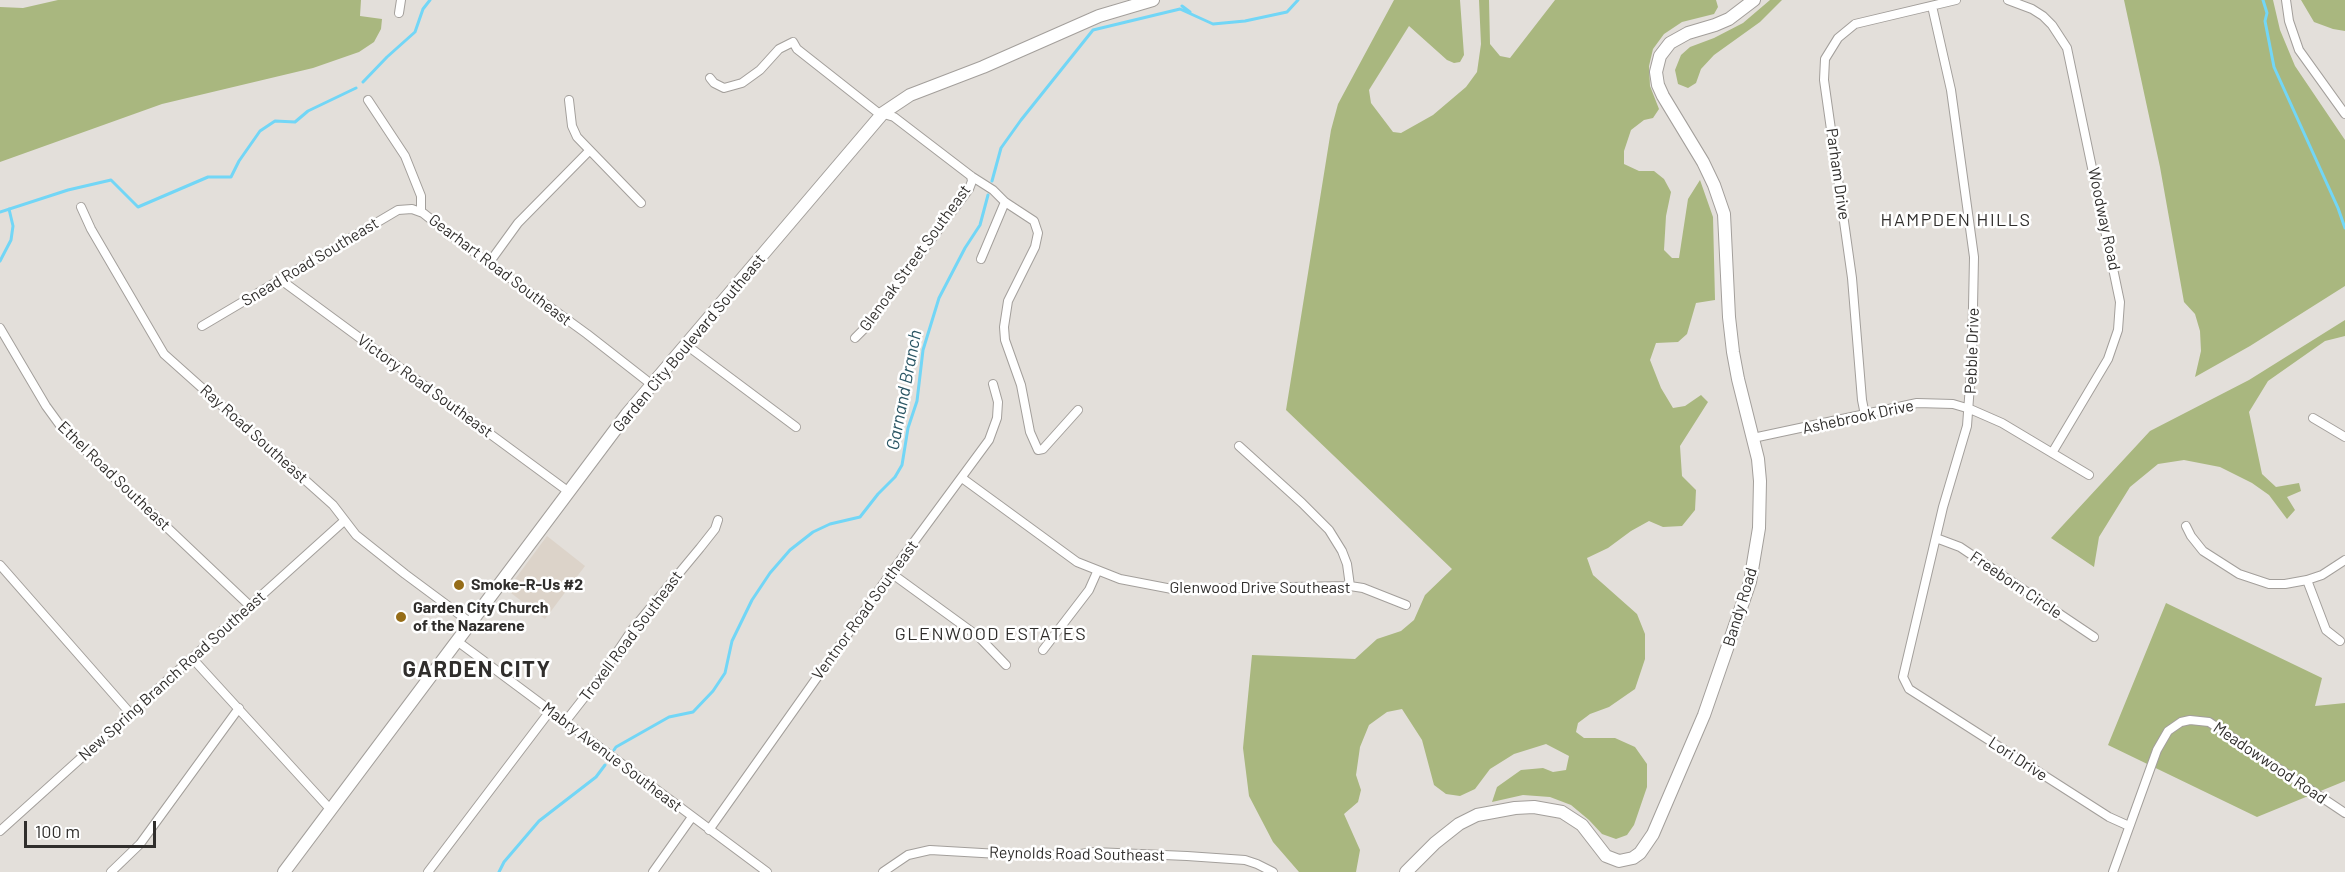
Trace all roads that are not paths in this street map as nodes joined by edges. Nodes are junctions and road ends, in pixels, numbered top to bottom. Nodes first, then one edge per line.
1 (401, 0) edge
2 (1153, 0) edge
3 (1754, 0) edge
4 (1956, 0) edge
5 (2008, 0) edge
6 (2286, 0) edge
7 (1932, 6) junction
8 (399, 13) dead end
9 (710, 78) dead end
10 (368, 100) dead end
11 (569, 100) dead end
12 (883, 113) junction
13 (2345, 114) edge
14 (589, 151) junction
15 (971, 176) junction
16 (1005, 202) junction
17 (641, 203) dead end
18 (81, 207) dead end
19 (421, 211) junction
20 (981, 259) dead end
21 (489, 262) junction
22 (281, 280) junction
23 (202, 326) dead end
24 (0, 328) edge
25 (855, 338) dead end
26 (685, 344) junction
27 (651, 384) junction
28 (993, 384) dead end
29 (1970, 409) junction
30 (1078, 410) dead end
31 (1865, 415) junction
32 (2313, 418) dead end
33 (796, 427) dead end
34 (2345, 437) edge
35 (1753, 438) junction
36 (1239, 446) dead end
37 (2052, 453) junction
38 (2089, 475) dead end
39 (962, 478) junction
40 (569, 492) junction
41 (718, 520) dead end
42 (344, 521) junction
43 (2186, 526) dead end
44 (1936, 538) junction
45 (2345, 560) edge
46 (0, 565) edge
47 (1097, 572) junction
48 (891, 573) junction
49 (2307, 580) junction
50 (1350, 586) junction
51 (1406, 605) dead end
52 (250, 606) junction
53 (471, 623) junction
54 (2094, 637) dead end
55 (2340, 641) dead end
56 (457, 642) junction
57 (1043, 650) dead end
58 (192, 658) junction
59 (1006, 665) dead end
60 (1909, 688) joint
61 (239, 708) junction
62 (550, 711) junction
63 (130, 713) junction
64 (565, 722) junction
65 (330, 809) junction
66 (2345, 813) edge
67 (692, 817) junction
68 (2129, 826) junction
69 (709, 830) junction
70 (0, 831) edge
71 (1610, 859) junction
72 (111, 872) edge
73 (284, 872) edge
74 (428, 872) edge
75 (653, 872) edge
76 (767, 872) edge
77 (883, 872) edge
78 (1273, 872) edge
79 (1406, 872) edge
80 (1605, 872) edge
81 (2113, 872) edge

1 - 8 street
2 - 12 street, Garden City Boulevard Southeast
3 - 35 street, Bandy Road
4 - 7 street
5 - 37 street, Woodway Road
6 - 13 street
7 - 29 street, Pebble Drive
7 - 31 street, Parham Drive
9 - 12 street
10 - 19 street, Gearhart Road Southeast
11 - 14 street
12 - 15 street
12 - 26 street, Garden City Boulevard Southeast
14 - 17 street
14 - 21 street
15 - 16 street
15 - 25 street, Glenoak Street Southeast
16 - 20 street
16 - 30 street
18 - 42 street, Ray Road Southeast
19 - 21 street, Gearhart Road Southeast
19 - 22 street, Snead Road Southeast
21 - 27 street, Gearhart Road Southeast
22 - 23 street, Snead Road Southeast
22 - 40 street, Victory Road Southeast
24 - 52 street, Ethel Road Southeast
26 - 27 street, Garden City Boulevard Southeast
26 - 33 street
27 - 40 street, Garden City Boulevard Southeast
28 - 39 street, Ventnor Road Southeast
29 - 31 street, Ashebrook Drive
29 - 37 street, Ashebrook Drive
29 - 44 street, Pebble Drive
31 - 35 street, Ashebrook Drive
32 - 34 street
35 - 71 street, Bandy Road
36 - 50 street
37 - 38 street, Ashebrook Drive
39 - 47 street, Glenwood Drive Southeast
39 - 48 street, Ventnor Road Southeast
40 - 53 street, Garden City Boulevard Southeast
41 - 64 street, Troxell Road Southeast
42 - 52 street, New Spring Branch Road Southeast
42 - 53 street, Ray Road Southeast
43 - 49 street
44 - 54 street, Freeborn Circle
44 - 60 street, Pebble Drive
45 - 49 street
46 - 63 street
47 - 50 street, Glenwood Drive Southeast
47 - 57 street
48 - 59 street
48 - 69 street, Ventnor Road Southeast
49 - 55 street
50 - 51 street, Glenwood Drive Southeast
52 - 58 street, New Spring Branch Road Southeast
53 - 56 street, Garden City Boulevard Southeast
56 - 62 street, Mabry Avenue Southeast
56 - 65 street, Garden City Boulevard Southeast
58 - 61 street
58 - 63 street, New Spring Branch Road Southeast
60 - 68 street, Lori Drive
61 - 65 street
61 - 72 street
62 - 64 street, Mabry Avenue Southeast
62 - 74 street
63 - 70 street, New Spring Branch Road Southeast
64 - 67 street, Mabry Avenue Southeast
65 - 73 street, Garden City Boulevard Southeast
66 - 68 street, Meadowwood Road
67 - 69 street, Mabry Avenue Southeast
67 - 75 street
68 - 81 street, Meadowwood Road
69 - 76 street, Mabry Avenue Southeast
71 - 79 street
71 - 80 street
77 - 78 street, Reynolds Road Southeast

